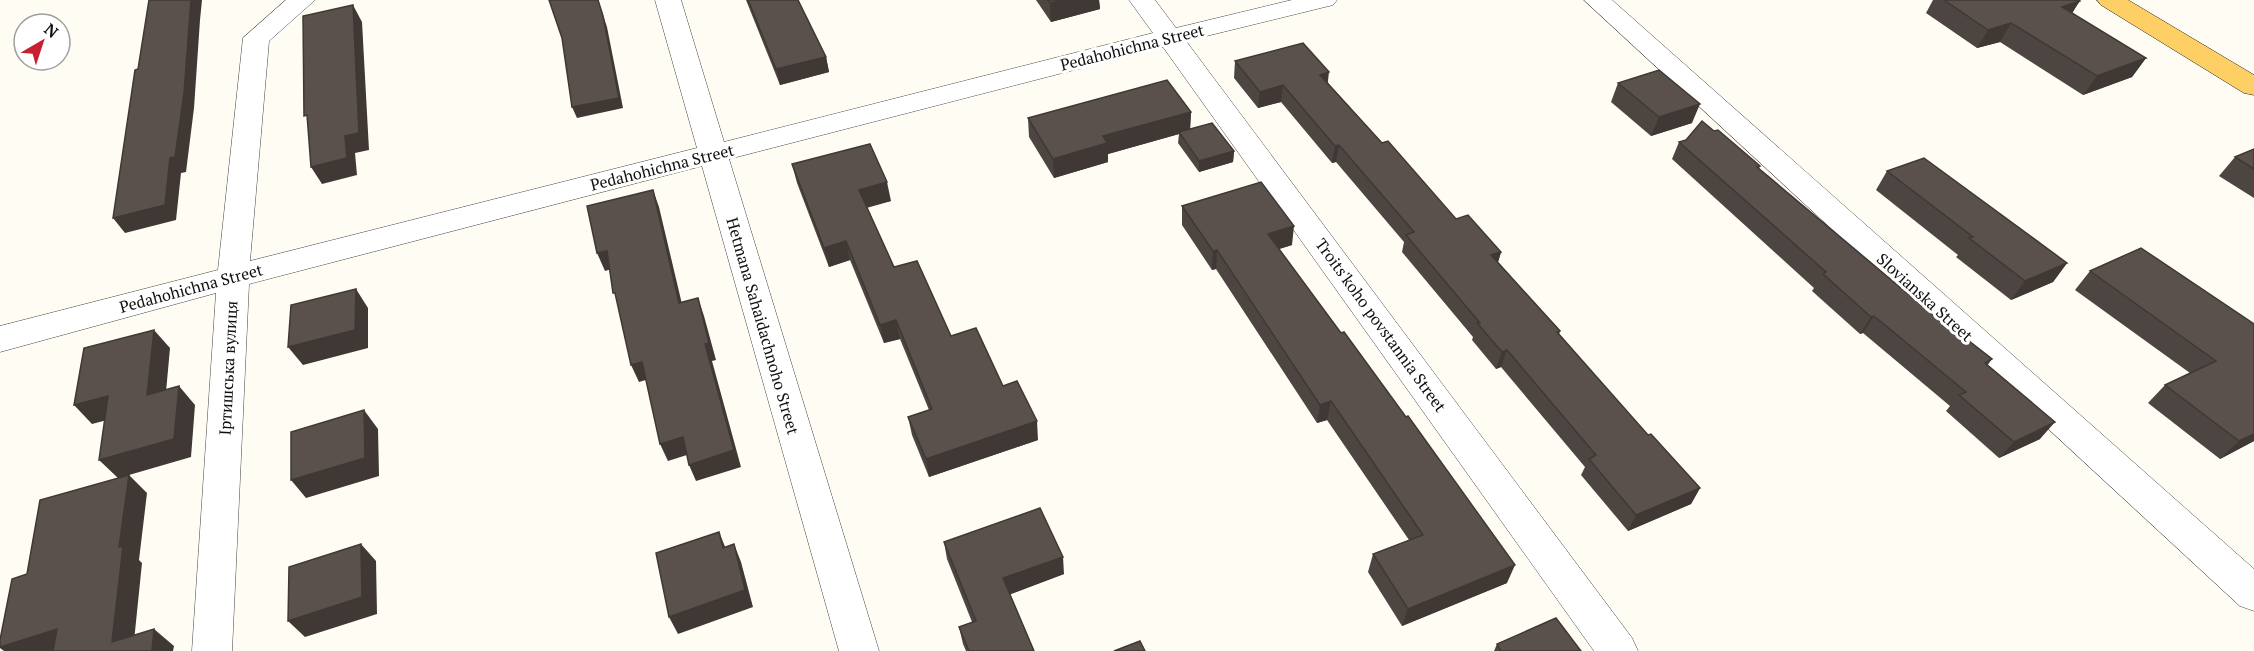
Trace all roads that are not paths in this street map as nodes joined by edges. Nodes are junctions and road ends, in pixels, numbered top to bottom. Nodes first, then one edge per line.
1 (302, 0) edge
2 (668, 0) edge
3 (1142, 0) edge
4 (1324, 0) edge
5 (1597, 0) edge
6 (2110, 0) edge
7 (1170, 37) junction
8 (2254, 87) edge
9 (712, 154) junction
10 (233, 277) junction
11 (0, 339) edge
12 (2254, 594) edge
13 (212, 651) edge
14 (859, 651) edge
15 (1618, 651) edge

1 - 10 street, Іртишська вулиця
2 - 9 street, Hetmana Sahaidachnoho Street
3 - 7 street, Troits'koho povstannia Street
4 - 7 street, Pedahohichna Street
5 - 12 street, Slovianska Street
6 - 8 main road
7 - 9 street, Pedahohichna Street
7 - 15 street, Troits'koho povstannia Street
9 - 10 street, Pedahohichna Street
9 - 14 street, Hetmana Sahaidachnoho Street
10 - 11 street, Pedahohichna Street
10 - 13 street, Іртишська вулиця

